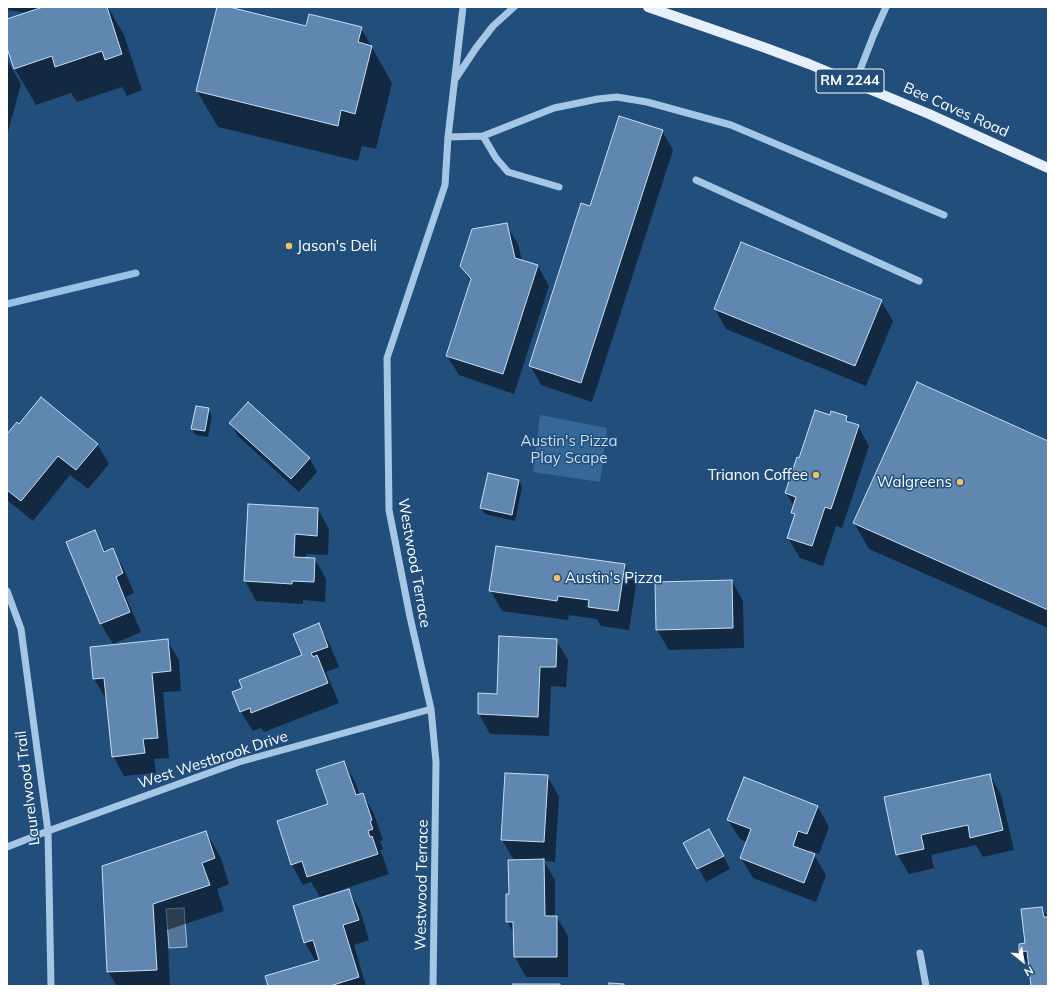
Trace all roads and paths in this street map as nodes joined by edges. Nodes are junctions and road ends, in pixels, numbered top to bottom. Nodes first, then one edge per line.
1 (463, 7) edge
2 (514, 7) edge
3 (648, 7) edge
4 (886, 7) edge
5 (454, 80) junction
6 (855, 83) junction
7 (483, 136) junction
8 (448, 137) junction
9 (1048, 168) edge
10 (696, 180) dead end
11 (559, 187) dead end
12 (944, 215) dead end
13 (919, 281) dead end
14 (7, 591) edge
15 (431, 709) junction
16 (48, 831) junction
17 (7, 848) edge
18 (920, 953) dead end
19 (50, 986) edge
20 (433, 986) edge
21 (926, 986) edge

1 - 5 street, Westwood Terrace
2 - 5 street, Westwood Terrace
3 - 6 main road, Bee Caves Road / RM 2244
4 - 6 street
5 - 8 street, Westwood Terrace
6 - 9 main road, Bee Caves Road / RM 2244
7 - 8 street
7 - 11 street
7 - 12 street
8 - 15 street, Westwood Terrace
10 - 13 street
14 - 16 street, Laurelwood Trail
15 - 16 street, West Westbrook Drive
15 - 20 street, Westwood Terrace
16 - 17 street, West Westbrook Drive
16 - 19 street, Laurelwood Trail
18 - 21 street

